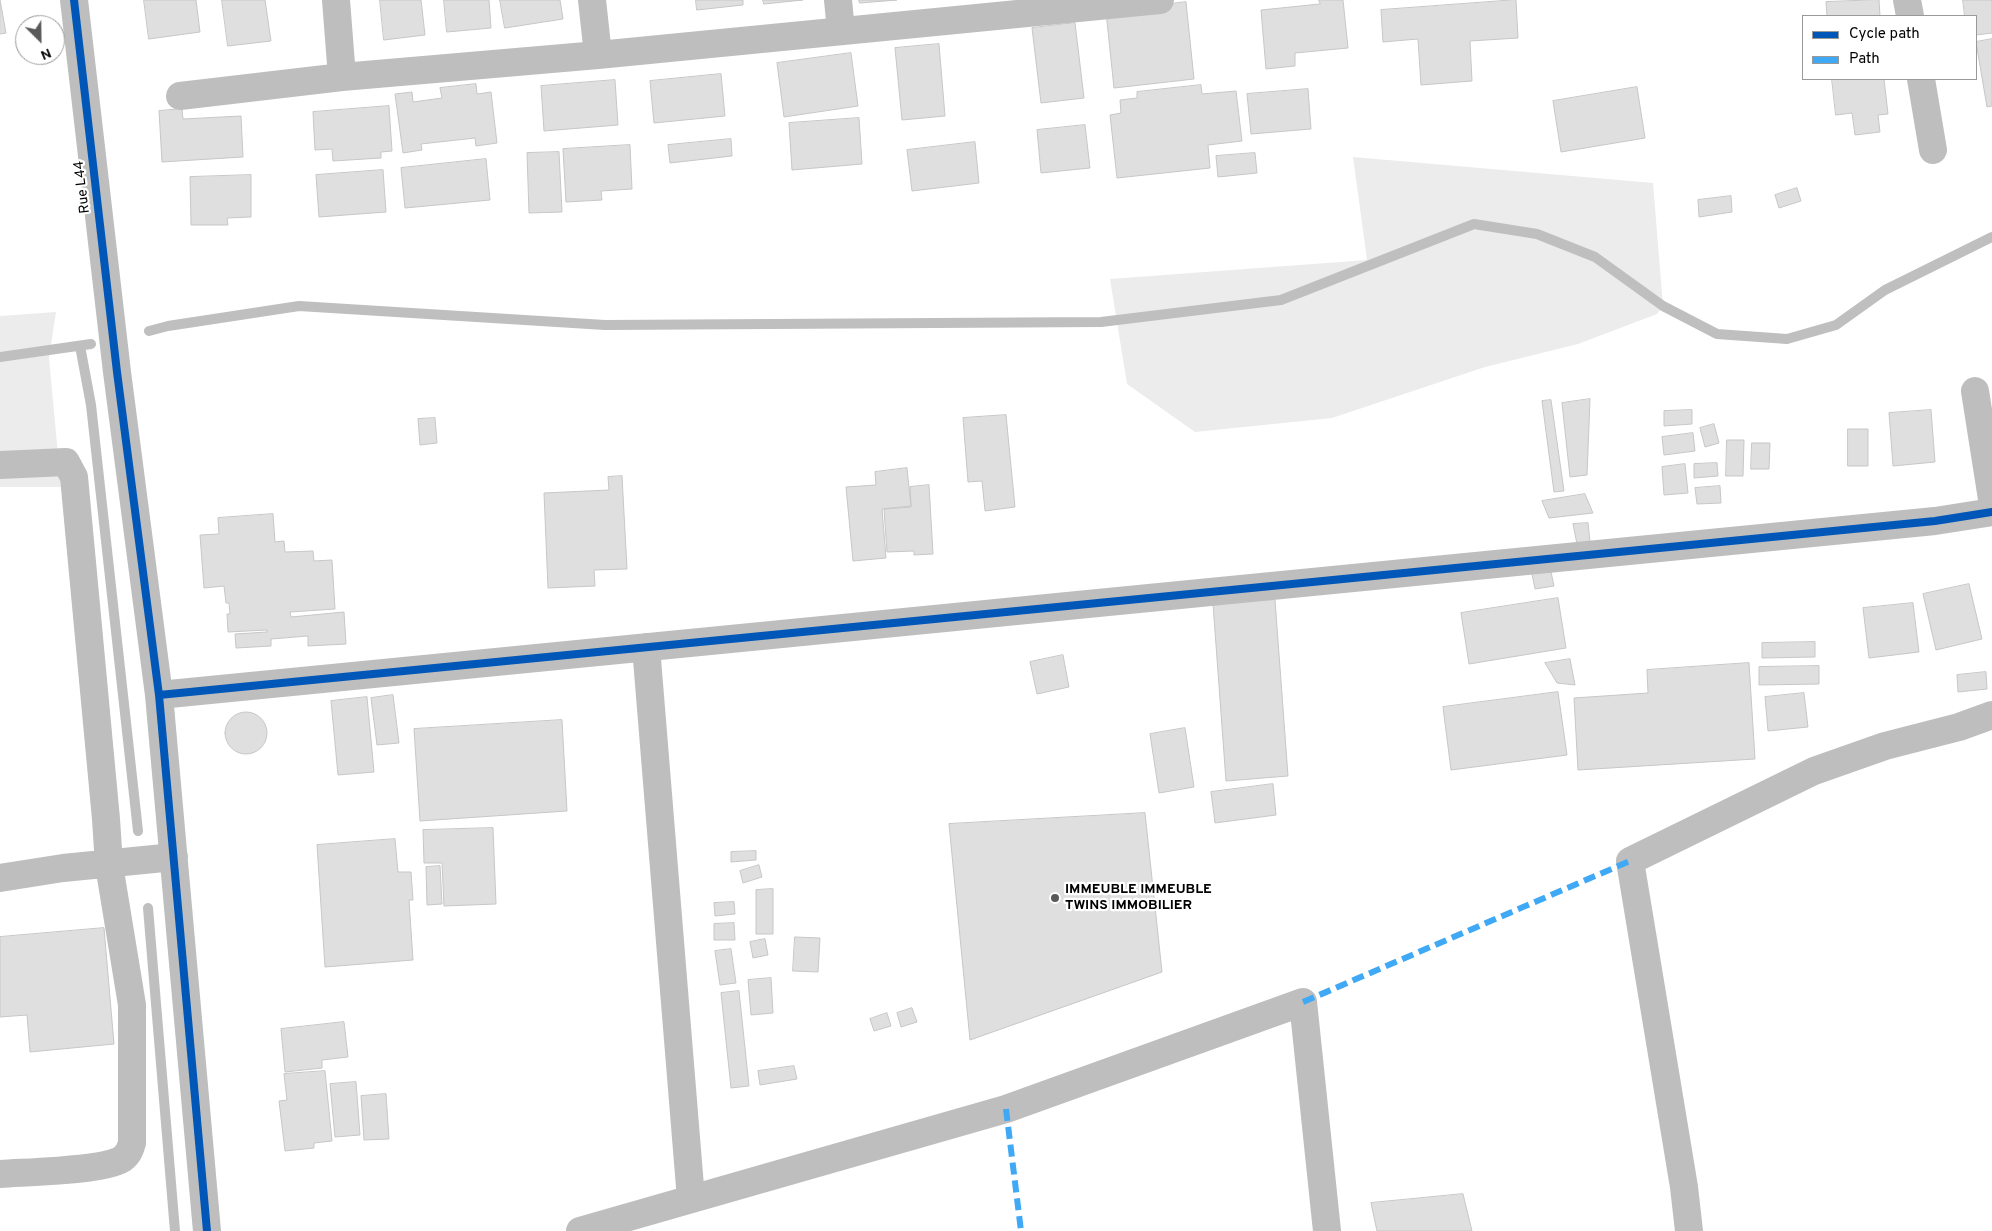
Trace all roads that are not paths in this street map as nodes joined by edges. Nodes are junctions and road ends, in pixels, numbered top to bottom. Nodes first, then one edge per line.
1 (74, 0) edge
2 (336, 0) edge
3 (592, 0) edge
4 (838, 0) edge
5 (1160, 0) edge
6 (1907, 0) edge
7 (1085, 4) edge
8 (1910, 15) edge
9 (841, 31) junction
10 (598, 55) junction
11 (342, 77) junction
12 (1921, 80) edge
13 (180, 96) dead end
14 (1933, 150) dead end
15 (1975, 391) dead end
16 (0, 465) edge
17 (1992, 499) edge
18 (1992, 512) edge
19 (646, 647) junction
20 (159, 695) junction
21 (1992, 715) edge
22 (174, 856) junction
23 (109, 865) junction
24 (0, 878) edge
25 (0, 1174) edge
26 (690, 1199) junction
27 (207, 1231) edge
28 (580, 1231) edge
29 (1326, 1231) edge
30 (1688, 1231) edge

1 - 20 street, Rue L44
2 - 11 street
3 - 10 street
4 - 9 street
5 - 7 street
6 - 8 street
7 - 9 street
9 - 10 street
10 - 11 street
11 - 13 street
12 - 14 street
15 - 17 street
16 - 23 street
18 - 19 street
19 - 20 street
19 - 26 street
20 - 22 street, Rue L44
21 - 30 street
22 - 23 street
22 - 27 street, Rue L44
23 - 24 street
23 - 25 street
26 - 28 street
26 - 29 street

